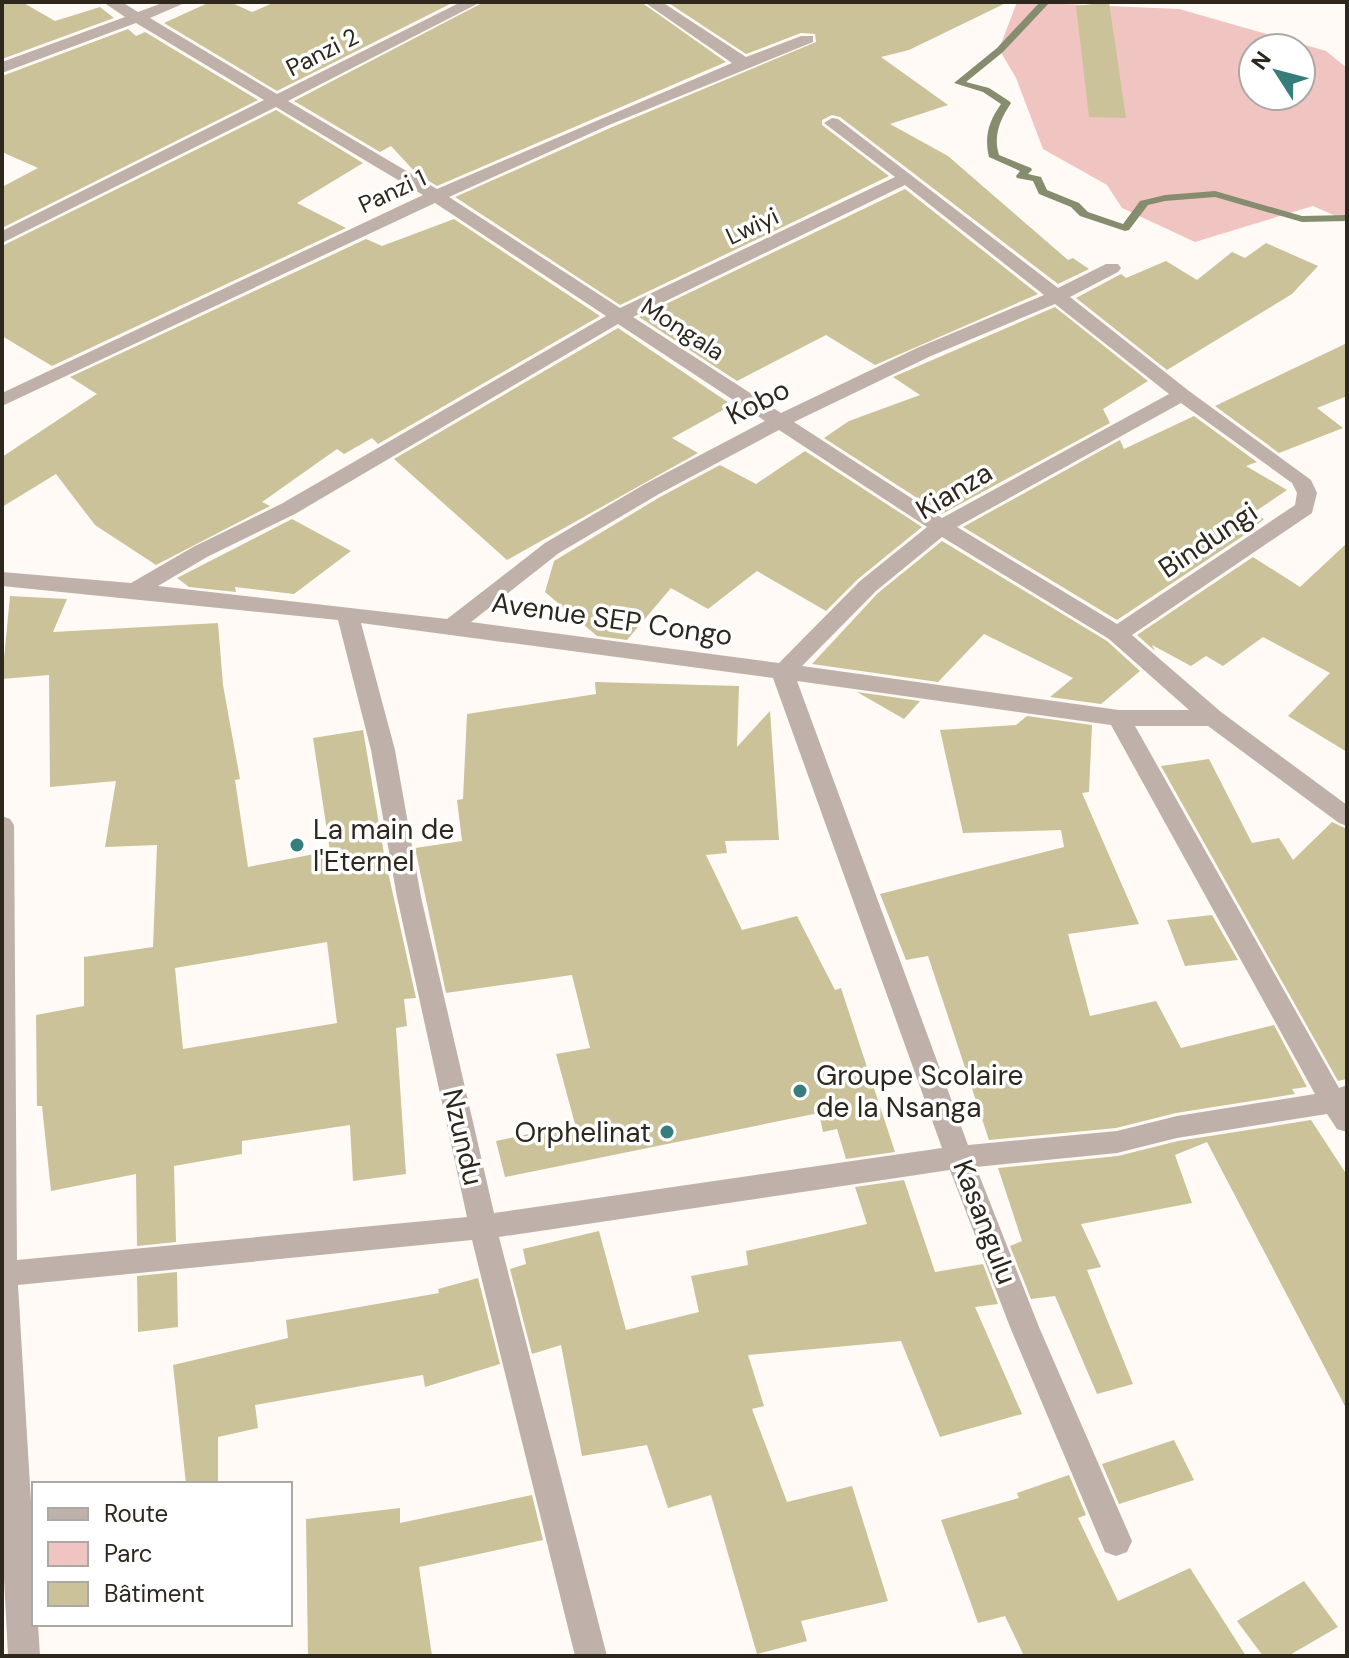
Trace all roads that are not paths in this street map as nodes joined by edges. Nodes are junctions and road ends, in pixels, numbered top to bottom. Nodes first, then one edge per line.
1 (111, 2) edge
2 (179, 2) edge
3 (473, 2) edge
4 (652, 2) edge
5 (138, 18) junction
6 (807, 39) dead end
7 (743, 63) junction
8 (2, 68) edge
9 (278, 101) junction
10 (832, 123) dead end
11 (907, 178) junction
12 (436, 196) junction
13 (2, 238) edge
14 (1112, 268) dead end
15 (1056, 297) junction
16 (617, 317) junction
17 (1182, 395) junction
18 (2, 400) edge
19 (778, 422) junction
20 (941, 527) junction
21 (2, 579) edge
22 (136, 590) junction
23 (348, 616) junction
24 (452, 626) junction
25 (1117, 634) junction
26 (783, 673) junction
27 (1119, 718) junction
28 (1213, 718) junction
29 (1342, 809) edge
30 (2, 825) edge
31 (1342, 1106) edge
32 (959, 1157) junction
33 (483, 1227) junction
34 (2, 1274) edge
35 (1116, 1541) dead end
36 (24, 1656) edge
37 (591, 1656) edge

1 - 5 street, Mongala
2 - 5 street
3 - 9 street, Panzi 2
4 - 7 street
5 - 8 street
5 - 9 street, Mongala
6 - 7 street, Panzi 1
7 - 12 street, Panzi 1
9 - 12 street, Mongala
9 - 13 street, Panzi 2
10 - 11 street
11 - 15 street
11 - 16 street, Lwiyi
12 - 16 street, Mongala
12 - 18 street, Panzi 1
14 - 15 street, Kobo
15 - 17 street
15 - 19 street, Kobo
16 - 19 street, Mongala
16 - 22 street, Lwiyi
17 - 20 street, Kianza
17 - 25 street, Bindungi
19 - 20 street, Mongala
19 - 24 street, Kobo
20 - 25 street, Mongala
20 - 26 street, Kianza
21 - 22 street, Avenue SEP Congo
22 - 23 street, Avenue SEP Congo
23 - 24 street, Avenue SEP Congo
23 - 33 street, Nzundu
24 - 26 street, Avenue SEP Congo
25 - 28 street, Mongala
26 - 27 street, Avenue SEP Congo
26 - 32 street, Kasangulu
27 - 28 street, Avenue SEP Congo
27 - 31 street
28 - 29 street, Mongala
30 - 34 street
31 - 32 street
32 - 33 street
32 - 35 street, Kasangulu
33 - 34 street
33 - 37 street, Nzundu
34 - 36 street

